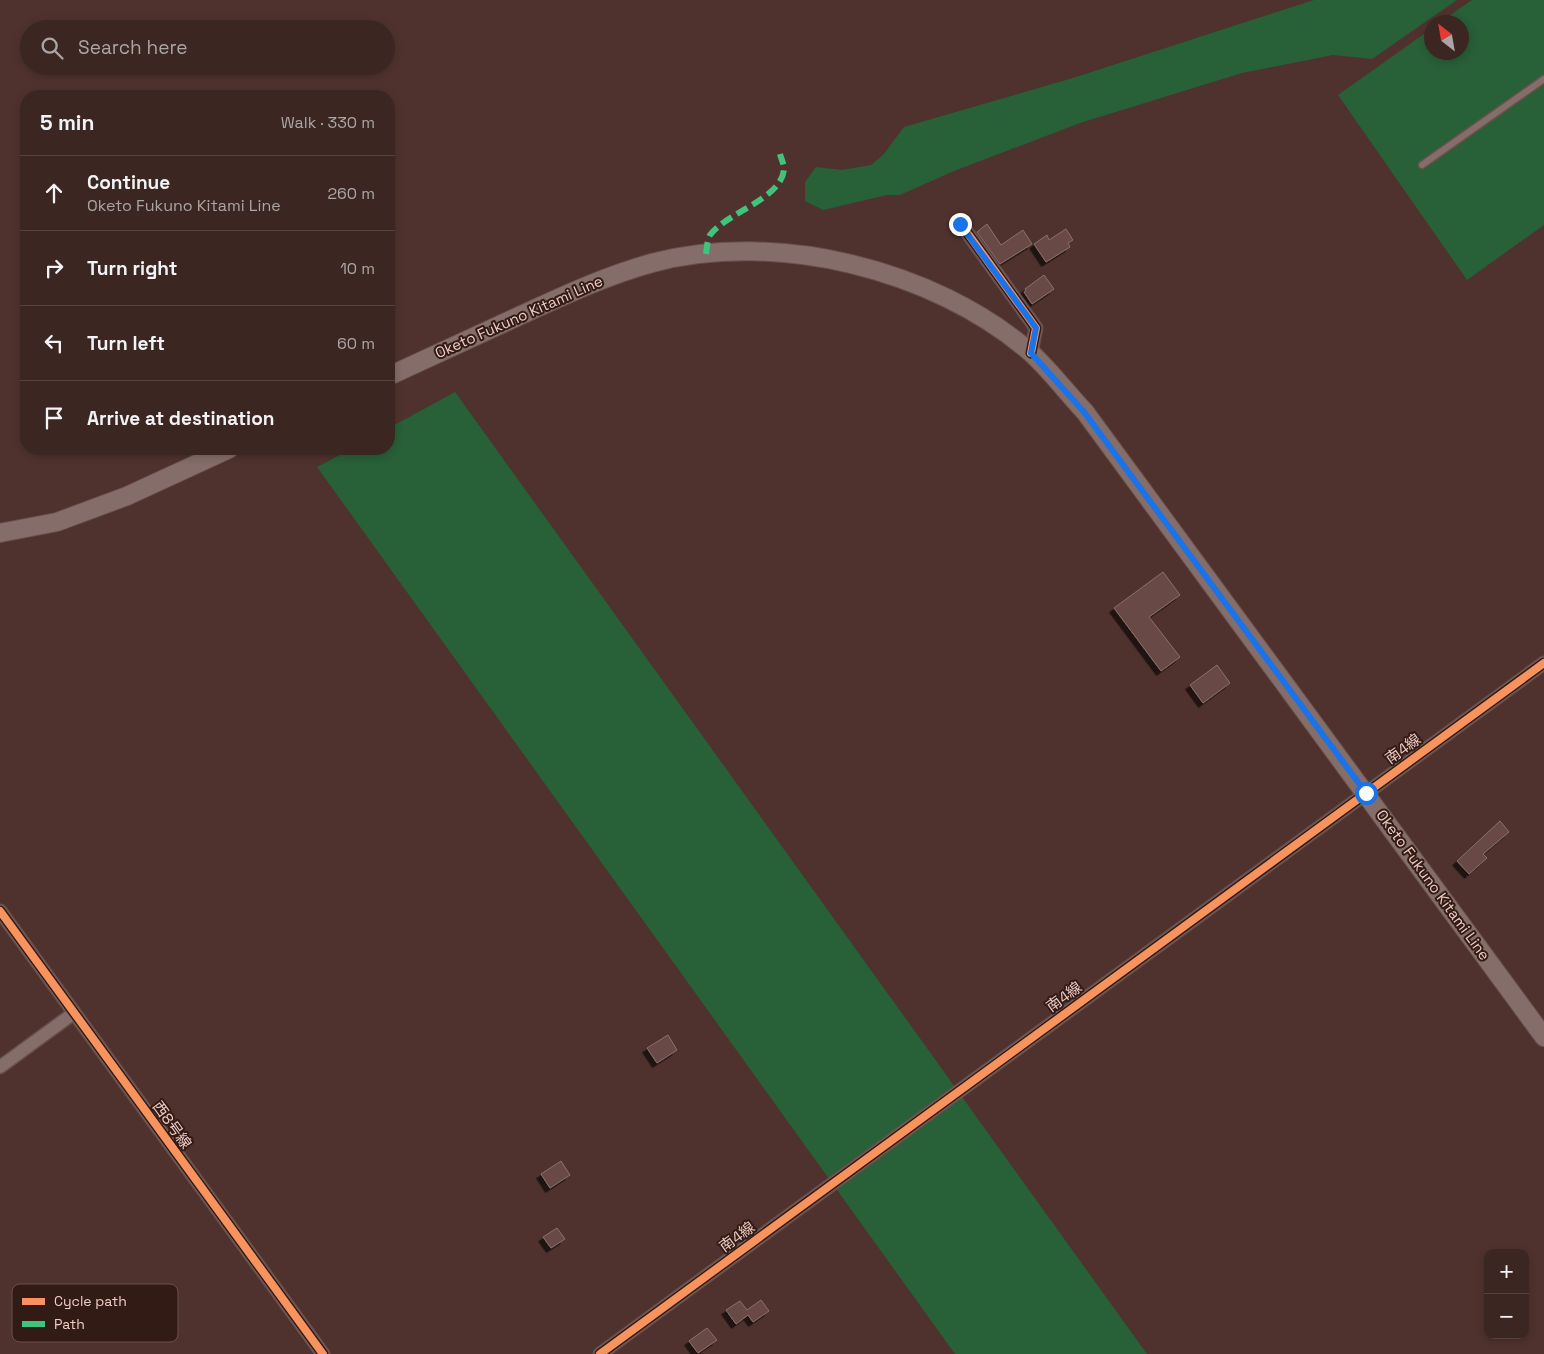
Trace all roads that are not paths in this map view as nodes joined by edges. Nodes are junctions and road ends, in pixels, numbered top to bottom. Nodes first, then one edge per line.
1 (1544, 79) edge
2 (1422, 165) dead end
3 (960, 224) dead end
4 (1031, 353) junction
5 (395, 373) edge
6 (216, 455) edge
7 (0, 533) edge
8 (1544, 663) edge
9 (1366, 793) junction
10 (0, 911) edge
11 (74, 1013) junction
12 (1544, 1037) edge
13 (0, 1067) edge
14 (323, 1354) edge
15 (600, 1354) edge

1 - 2 lane
3 - 4 street
4 - 5 main road, Oketo Fukuno Kitami Line
4 - 9 main road, Oketo Fukuno Kitami Line
6 - 7 main road
8 - 9 street, 南4線
9 - 12 main road, Oketo Fukuno Kitami Line
9 - 15 street, 南4線
10 - 11 street, 西8号線
11 - 13 street
11 - 14 street, 西8号線

